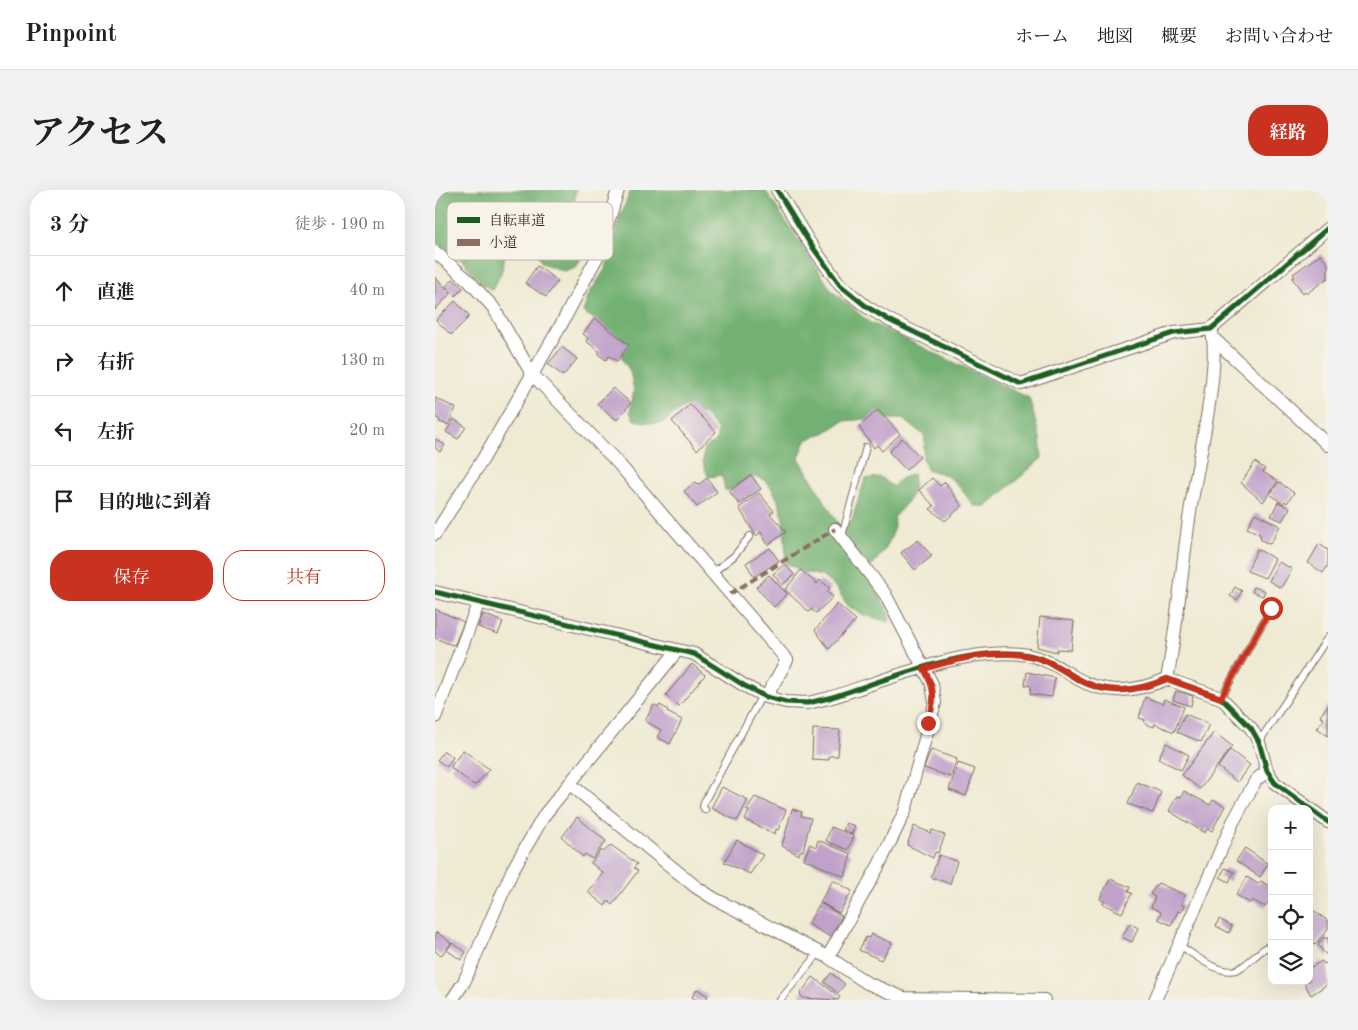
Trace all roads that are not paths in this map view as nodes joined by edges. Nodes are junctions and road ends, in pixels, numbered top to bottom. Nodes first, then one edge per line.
1 (618, 190) edge
2 (777, 190) edge
3 (613, 206) edge
4 (1328, 228) edge
5 (435, 252) edge
6 (595, 260) edge
7 (1213, 335) junction
8 (532, 374) junction
9 (1328, 445) edge
10 (866, 448) dead end
11 (838, 533) joint
12 (435, 534) edge
13 (750, 536) dead end
14 (713, 573) junction
15 (435, 592) edge
16 (478, 604) junction
17 (1271, 608) dead end
18 (1328, 637) edge
19 (677, 650) junction
20 (924, 669) junction
21 (1167, 679) junction
22 (764, 696) junction
23 (1221, 698) junction
24 (435, 717) edge
25 (1259, 742) junction
26 (1267, 771) junction
27 (570, 784) junction
28 (705, 810) dead end
29 (1328, 822) edge
30 (1179, 945) junction
31 (1268, 946) edge
32 (823, 955) junction
33 (452, 1000) edge
34 (780, 1000) edge
35 (1043, 1000) edge
36 (1155, 1000) edge

1 - 3 street
2 - 7 street
4 - 7 street
5 - 8 street
6 - 8 street
7 - 9 street
7 - 21 street
8 - 12 street
8 - 14 street
10 - 11 lane
11 - 20 street
13 - 14 lane
14 - 22 street
15 - 16 street
16 - 19 street
16 - 24 street
17 - 23 lane
18 - 25 lane
19 - 22 street
19 - 27 street
20 - 21 street
20 - 22 street
20 - 32 street
21 - 23 street
22 - 28 lane
23 - 25 street
25 - 26 street
26 - 29 street
26 - 30 street
27 - 32 street
27 - 33 street
30 - 31 lane
30 - 36 street
32 - 34 lane
32 - 35 street

